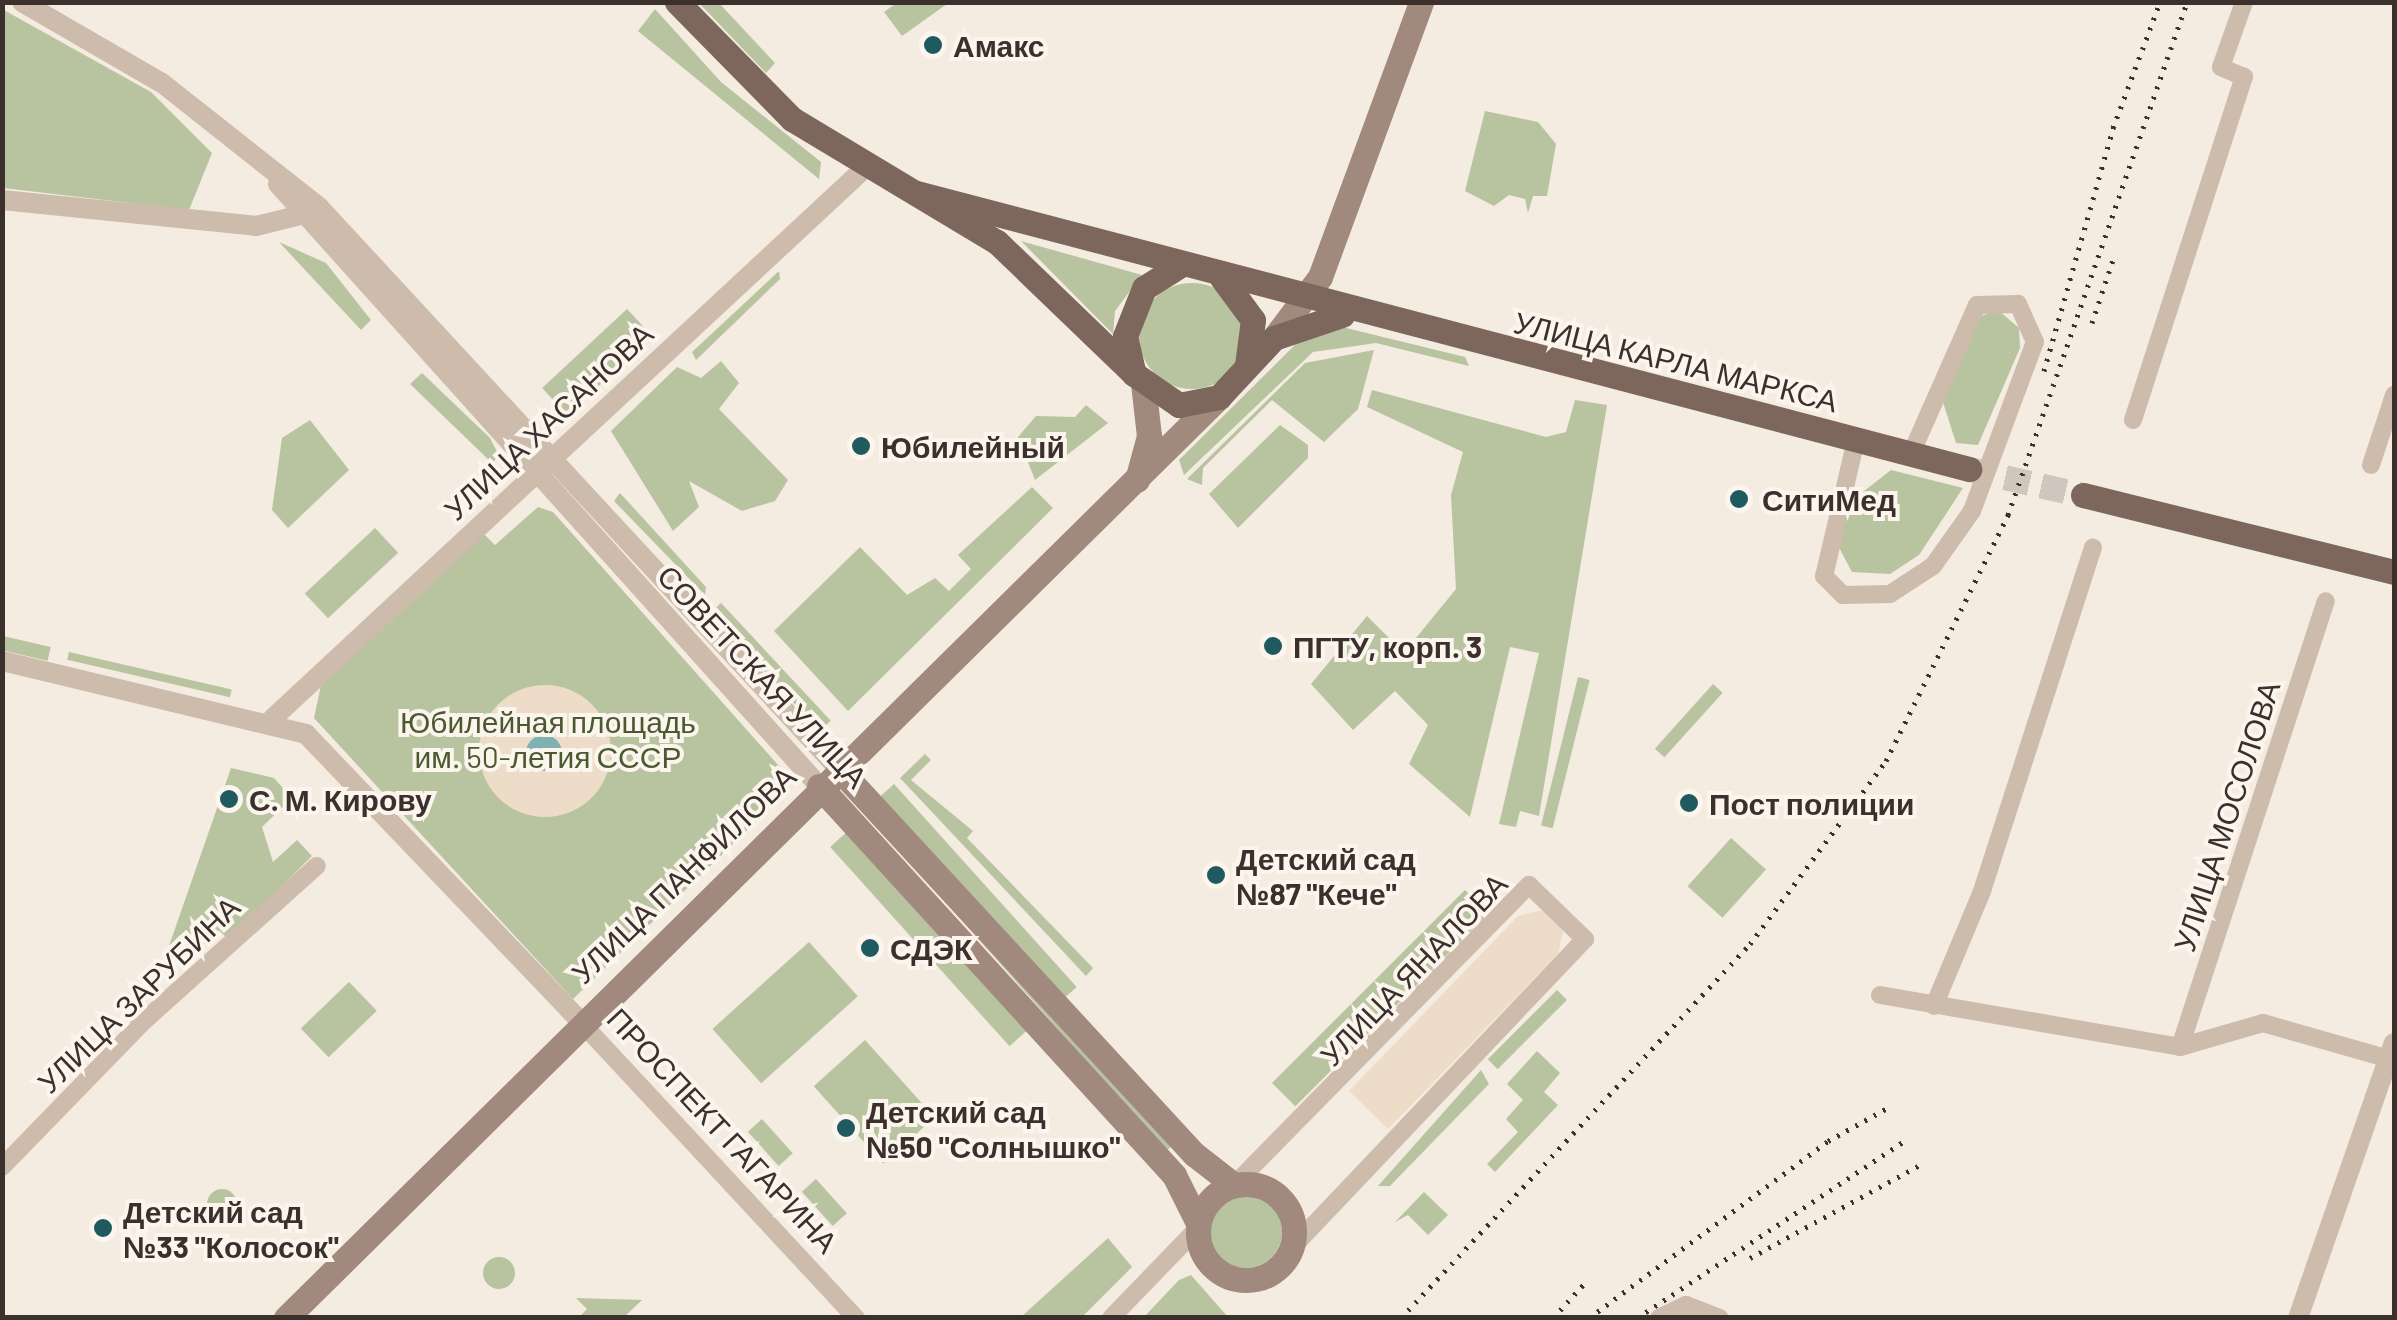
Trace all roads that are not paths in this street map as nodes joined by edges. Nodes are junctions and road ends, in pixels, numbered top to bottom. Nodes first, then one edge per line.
1 (22, 2) edge
2 (677, 2) edge
3 (1420, 2) edge
4 (2244, 2) edge
5 (864, 168) junction
6 (917, 193) junction
7 (2, 200) edge
8 (310, 213) junction
9 (1179, 266) junction
10 (1220, 277) junction
11 (1309, 301) junction
12 (1367, 316) junction
13 (1274, 338) junction
14 (1245, 370) junction
15 (1139, 378) junction
16 (2394, 395) edge
17 (1220, 396) junction
18 (2133, 420) dead end
19 (1856, 440) junction
20 (1911, 454) junction
21 (553, 458) junction
22 (2370, 465) dead end
23 (1970, 468) tunnel mouth
24 (534, 476) junction
25 (1135, 487) junction
26 (2083, 495) tunnel mouth
27 (2094, 548) dead end
28 (2394, 572) edge
29 (2326, 601) dead end
30 (2, 660) edge
31 (272, 719) junction
32 (829, 777) junction
33 (316, 866) dead end
34 (1880, 995) dead end
35 (1934, 1006) junction
36 (579, 1020) junction
37 (2180, 1048) junction
38 (2392, 1051) edge
39 (2, 1167) edge
40 (1234, 1186) junction
41 (1197, 1226) junction
42 (1292, 1248) junction
43 (286, 1318) edge
44 (856, 1318) edge
45 (1111, 1318) edge
46 (1659, 1318) edge
47 (1720, 1318) edge
48 (2298, 1318) edge

1 - 8 street, СОВЕТСКАЯ УЛИЦА
2 - 5 main road
3 - 11 main road
4 - 18 street
5 - 6 main road
5 - 21 street, УЛИЦА ХАСАНОВА
6 - 9 main road
6 - 15 main road
7 - 8 street
8 - 21 street, СОВЕТСКАЯ УЛИЦА
8 - 24 street, СОВЕТСКАЯ УЛИЦА
9 - 10 main road
9 - 15 main road
10 - 11 main road, УЛИЦА КАРЛА МАРКСА
10 - 14 main road
11 - 12 main road, УЛИЦА КАРЛА МАРКСА
11 - 13 main road
12 - 13 main road, УЛИЦА КАРЛА МАРКСА
12 - 19 main road, УЛИЦА КАРЛА МАРКСА
13 - 14 main road
14 - 17 main road
15 - 17 main road
15 - 25 main road
16 - 22 street
17 - 25 main road, УЛИЦА ПАНФИЛОВА
19 - 20 main road, УЛИЦА КАРЛА МАРКСА
19 - 20 street
20 - 23 main road, УЛИЦА КАРЛА МАРКСА
21 - 24 street, УЛИЦА ХАСАНОВА
21 - 32 street, СОВЕТСКАЯ УЛИЦА
24 - 31 street, УЛИЦА ХАСАНОВА
24 - 32 street, СОВЕТСКАЯ УЛИЦА
25 - 32 main road, УЛИЦА ПАНФИЛОВА
26 - 28 main road
27 - 35 street
29 - 37 street, УЛИЦА МОСОЛОВА
30 - 31 street, ПРОСПЕКТ ГАГАРИНА
31 - 36 street, ПРОСПЕКТ ГАГАРИНА
32 - 36 main road, УЛИЦА ПАНФИЛОВА
32 - 40 main road, СОВЕТСКАЯ УЛИЦА
32 - 41 main road, СОВЕТСКАЯ УЛИЦА
33 - 39 street, УЛИЦА ЗАРУБИНА
34 - 35 street
35 - 37 street
36 - 43 main road, УЛИЦА ПАНФИЛОВА
36 - 44 street, ПРОСПЕКТ ГАГАРИНА
37 - 38 street
38 - 48 street
40 - 41 main road
40 - 42 main road
40 - 42 street, УЛИЦА ЯНАЛОВА
41 - 42 main road
41 - 45 street
46 - 47 street

